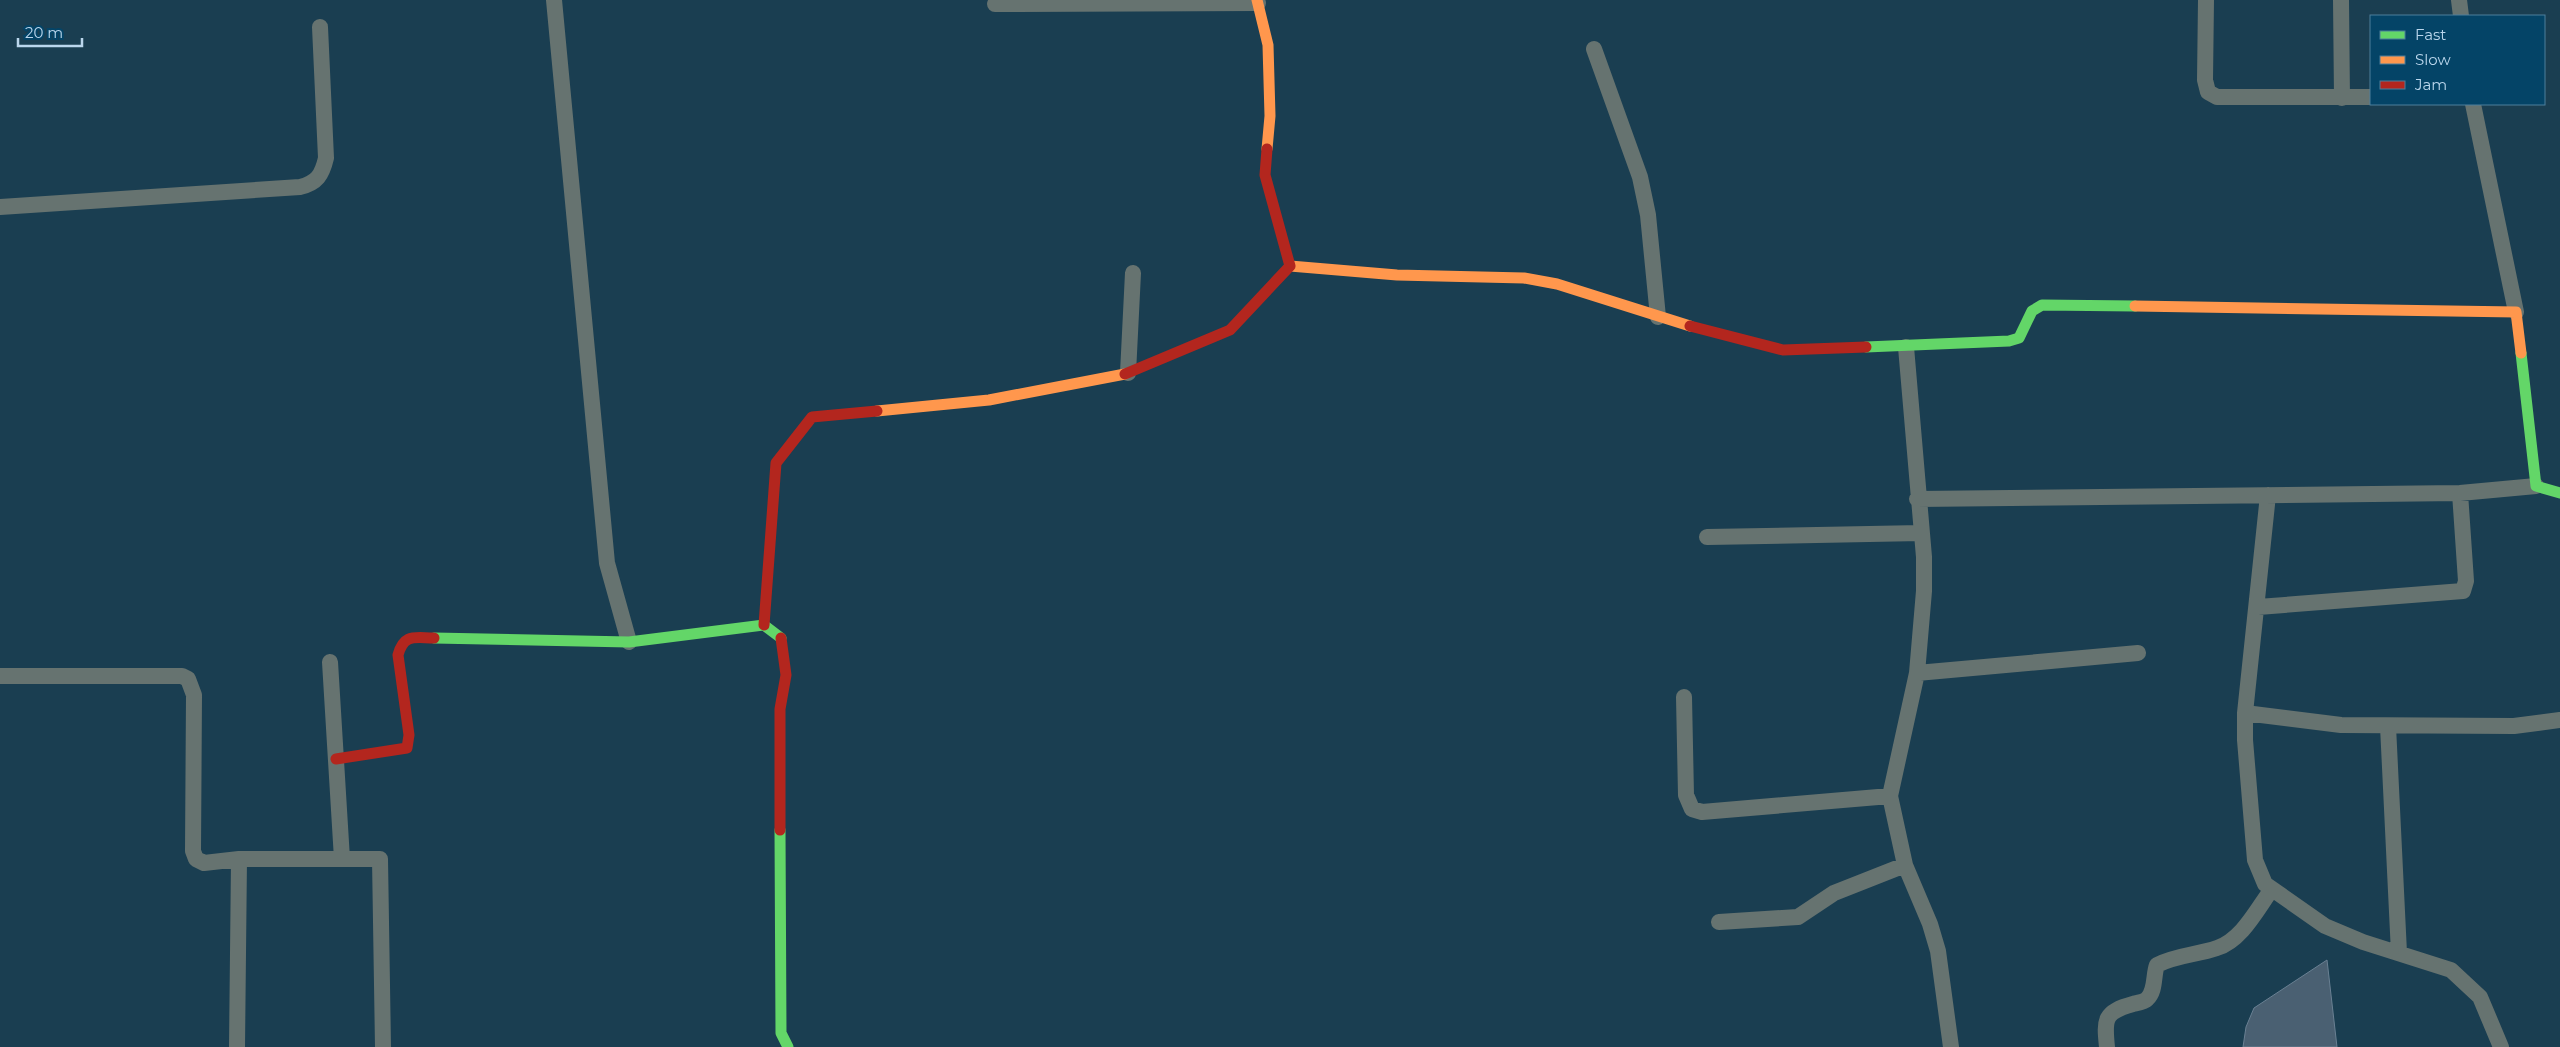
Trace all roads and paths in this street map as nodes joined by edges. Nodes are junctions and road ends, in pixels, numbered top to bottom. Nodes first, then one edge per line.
1 (554, 0) edge
2 (2206, 0) edge
3 (2341, 0) edge
4 (2459, 0) edge
5 (1258, 2) edge
6 (995, 4) dead end
7 (2461, 15) edge
8 (320, 27) dead end
9 (1594, 48) dead end
10 (2370, 97) edge
11 (2342, 98) junction
12 (2473, 105) edge
13 (0, 207) edge
14 (1290, 266) junction
15 (1133, 273) dead end
16 (2516, 312) junction
17 (1658, 317) junction
18 (1906, 347) junction
19 (1128, 373) junction
20 (2536, 486) junction
21 (2460, 493) junction
22 (2560, 493) edge
23 (2268, 495) junction
24 (1917, 499) junction
25 (1921, 533) junction
26 (1708, 537) dead end
27 (2258, 607) junction
28 (764, 625) junction
29 (630, 642) junction
30 (2138, 653) dead end
31 (330, 662) dead end
32 (1917, 673) junction
33 (0, 676) edge
34 (1684, 697) dead end
35 (2245, 713) junction
36 (2560, 720) edge
37 (2388, 726) junction
38 (336, 759) junction
39 (1890, 796) junction
40 (239, 859) junction
41 (342, 859) junction
42 (1905, 865) junction
43 (2272, 889) junction
44 (1719, 922) dead end
45 (2399, 953) junction
46 (237, 1047) edge
47 (383, 1047) edge
48 (788, 1047) edge
49 (1950, 1047) edge
50 (2107, 1047) edge
51 (2501, 1047) edge

1 - 29 street
2 - 11 street
3 - 11 street
4 - 7 street
5 - 6 street
5 - 14 street
8 - 13 street
9 - 17 street
10 - 11 street
12 - 16 street
14 - 17 street
14 - 19 street
15 - 19 street
16 - 18 street
16 - 20 street
17 - 18 street
18 - 24 street
19 - 28 street
20 - 21 street
20 - 22 street
21 - 23 street
21 - 27 street
23 - 24 street
23 - 27 street
24 - 25 street
25 - 26 street
25 - 32 street
27 - 35 street
28 - 29 street
28 - 48 street
29 - 38 street
30 - 32 street
31 - 38 street
32 - 39 street
33 - 40 street
34 - 39 street
35 - 37 street
35 - 43 street
36 - 37 street
37 - 45 street
38 - 41 street
39 - 42 street
40 - 41 street
40 - 46 street
41 - 47 street
42 - 44 street
42 - 49 street
43 - 45 street
43 - 50 street
45 - 51 street

